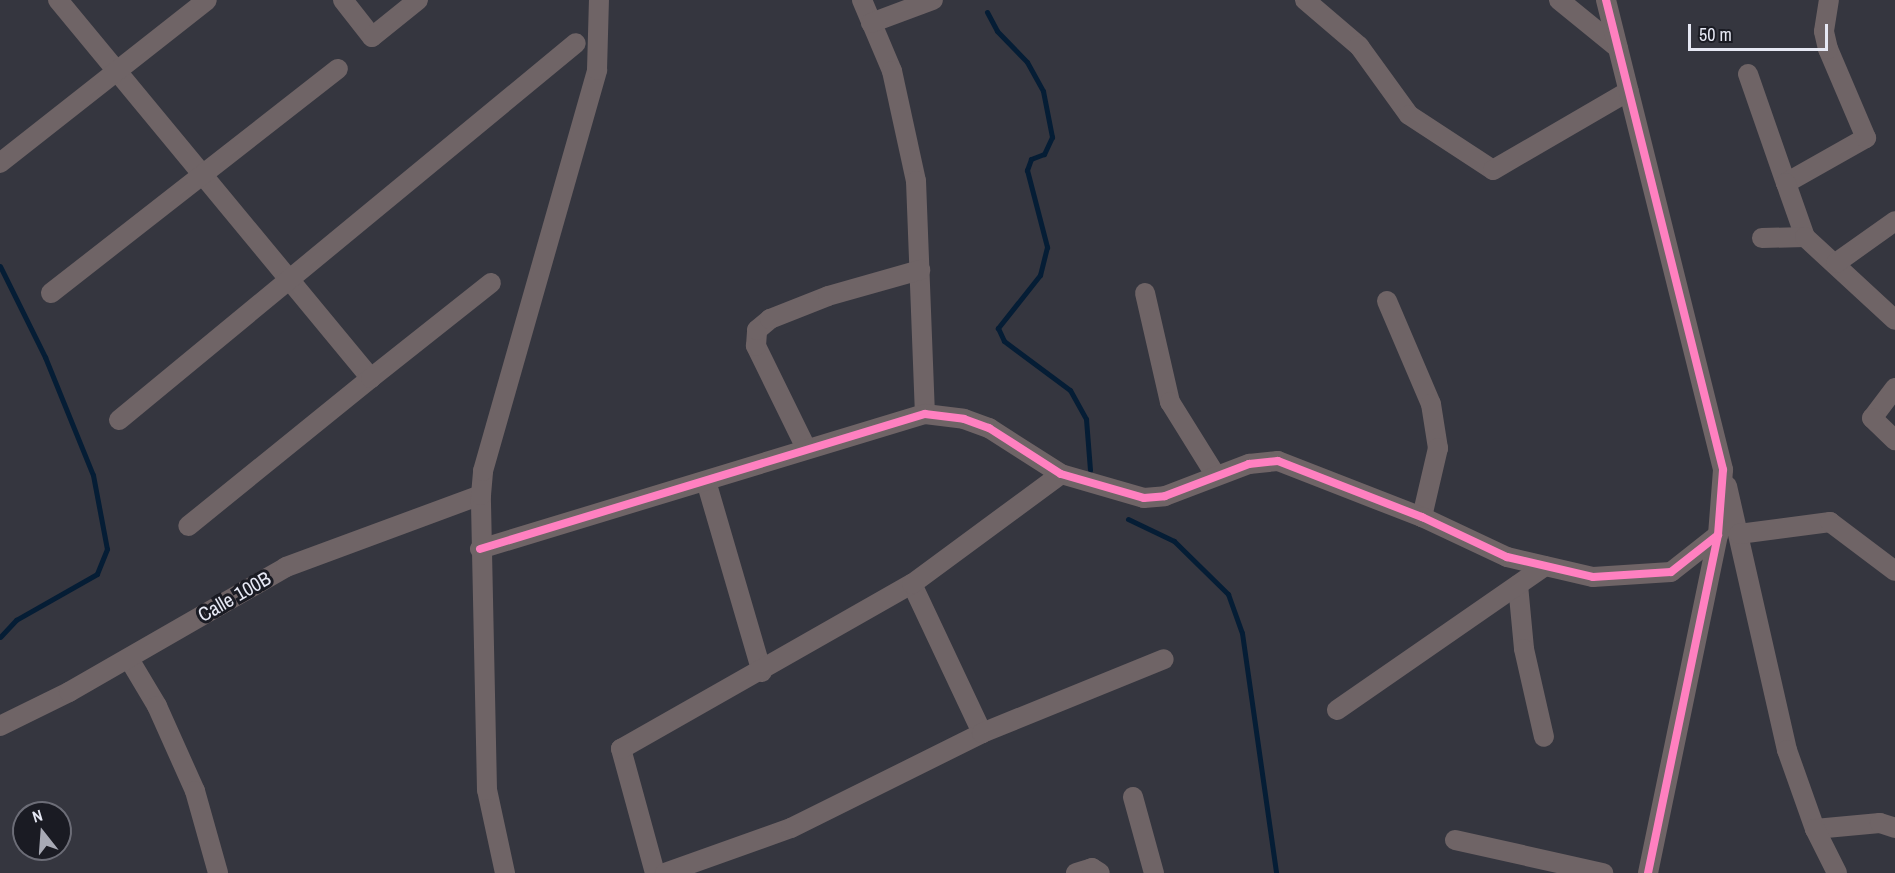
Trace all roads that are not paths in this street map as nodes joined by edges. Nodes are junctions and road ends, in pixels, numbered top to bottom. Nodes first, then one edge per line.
1 (58, 0) edge
2 (207, 0) edge
3 (344, 0) edge
4 (418, 0) edge
5 (598, 0) edge
6 (862, 0) edge
7 (933, 0) edge
8 (1305, 0) edge
9 (1559, 0) edge
10 (1606, 0) edge
11 (1829, 0) edge
12 (871, 24) junction
13 (576, 43) dead end
14 (1618, 48) junction
15 (338, 69) dead end
16 (117, 70) junction
17 (1748, 74) dead end
18 (1629, 91) junction
19 (0, 163) edge
20 (205, 173) junction
21 (1786, 183) junction
22 (1895, 221) edge
23 (1805, 237) junction
24 (1762, 238) dead end
25 (1836, 263) junction
26 (920, 270) junction
27 (290, 277) junction
28 (490, 283) dead end
29 (51, 292) dead end
30 (1145, 293) dead end
31 (1387, 301) dead end
32 (1895, 321) edge
33 (371, 378) junction
34 (1895, 388) edge
35 (925, 414) junction
36 (118, 420) dead end
37 (1895, 440) edge
38 (806, 448) junction
39 (1723, 470) junction
40 (1061, 474) junction
41 (1216, 477) junction
42 (706, 481) junction
43 (480, 495) junction
44 (1422, 517) junction
45 (188, 526) dead end
46 (1739, 534) junction
47 (1718, 535) junction
48 (480, 549) junction
49 (1545, 566) junction
50 (1895, 571) edge
51 (912, 584) junction
52 (1518, 585) junction
53 (129, 658) junction
54 (1164, 659) dead end
55 (762, 672) junction
56 (1337, 710) dead end
57 (0, 726) edge
58 (982, 733) junction
59 (1544, 737) dead end
60 (1133, 797) dead end
61 (1895, 828) edge
62 (1815, 829) junction
63 (1455, 840) dead end
64 (218, 873) edge
65 (505, 873) edge
66 (655, 873) edge
67 (665, 873) edge
68 (1076, 873) edge
69 (1100, 873) edge
70 (1154, 873) edge
71 (1603, 873) edge
72 (1648, 873) edge
73 (1837, 873) edge

1 - 16 street
2 - 16 street
3 - 4 street
5 - 43 street
6 - 12 street
7 - 12 street
8 - 18 street
9 - 14 street
10 - 14 street
11 - 21 street
12 - 26 street
13 - 27 street
14 - 18 street
15 - 20 street
16 - 19 street
16 - 20 street
17 - 21 street
18 - 39 street
20 - 27 street
20 - 29 street
21 - 23 street
22 - 25 street
23 - 24 street
23 - 25 street
25 - 32 street
26 - 35 street
26 - 38 street
27 - 33 street
27 - 36 street
28 - 33 street
30 - 41 street
31 - 44 street
33 - 45 street
34 - 37 street
35 - 38 street
35 - 40 street
38 - 42 street
39 - 46 street
39 - 47 street
40 - 41 street
40 - 51 street
41 - 44 street
42 - 48 street
42 - 55 street
43 - 48 street
43 - 53 street, Calle 100B
44 - 49 street
46 - 50 street
46 - 62 street
47 - 49 street
47 - 72 street
48 - 65 street
49 - 52 street
51 - 55 street
51 - 58 street
52 - 56 street
52 - 59 street
53 - 57 street, Calle 100B
53 - 64 street
54 - 58 street
55 - 66 street
58 - 67 street
60 - 70 street
61 - 62 street
62 - 73 street
63 - 71 street
68 - 69 street

